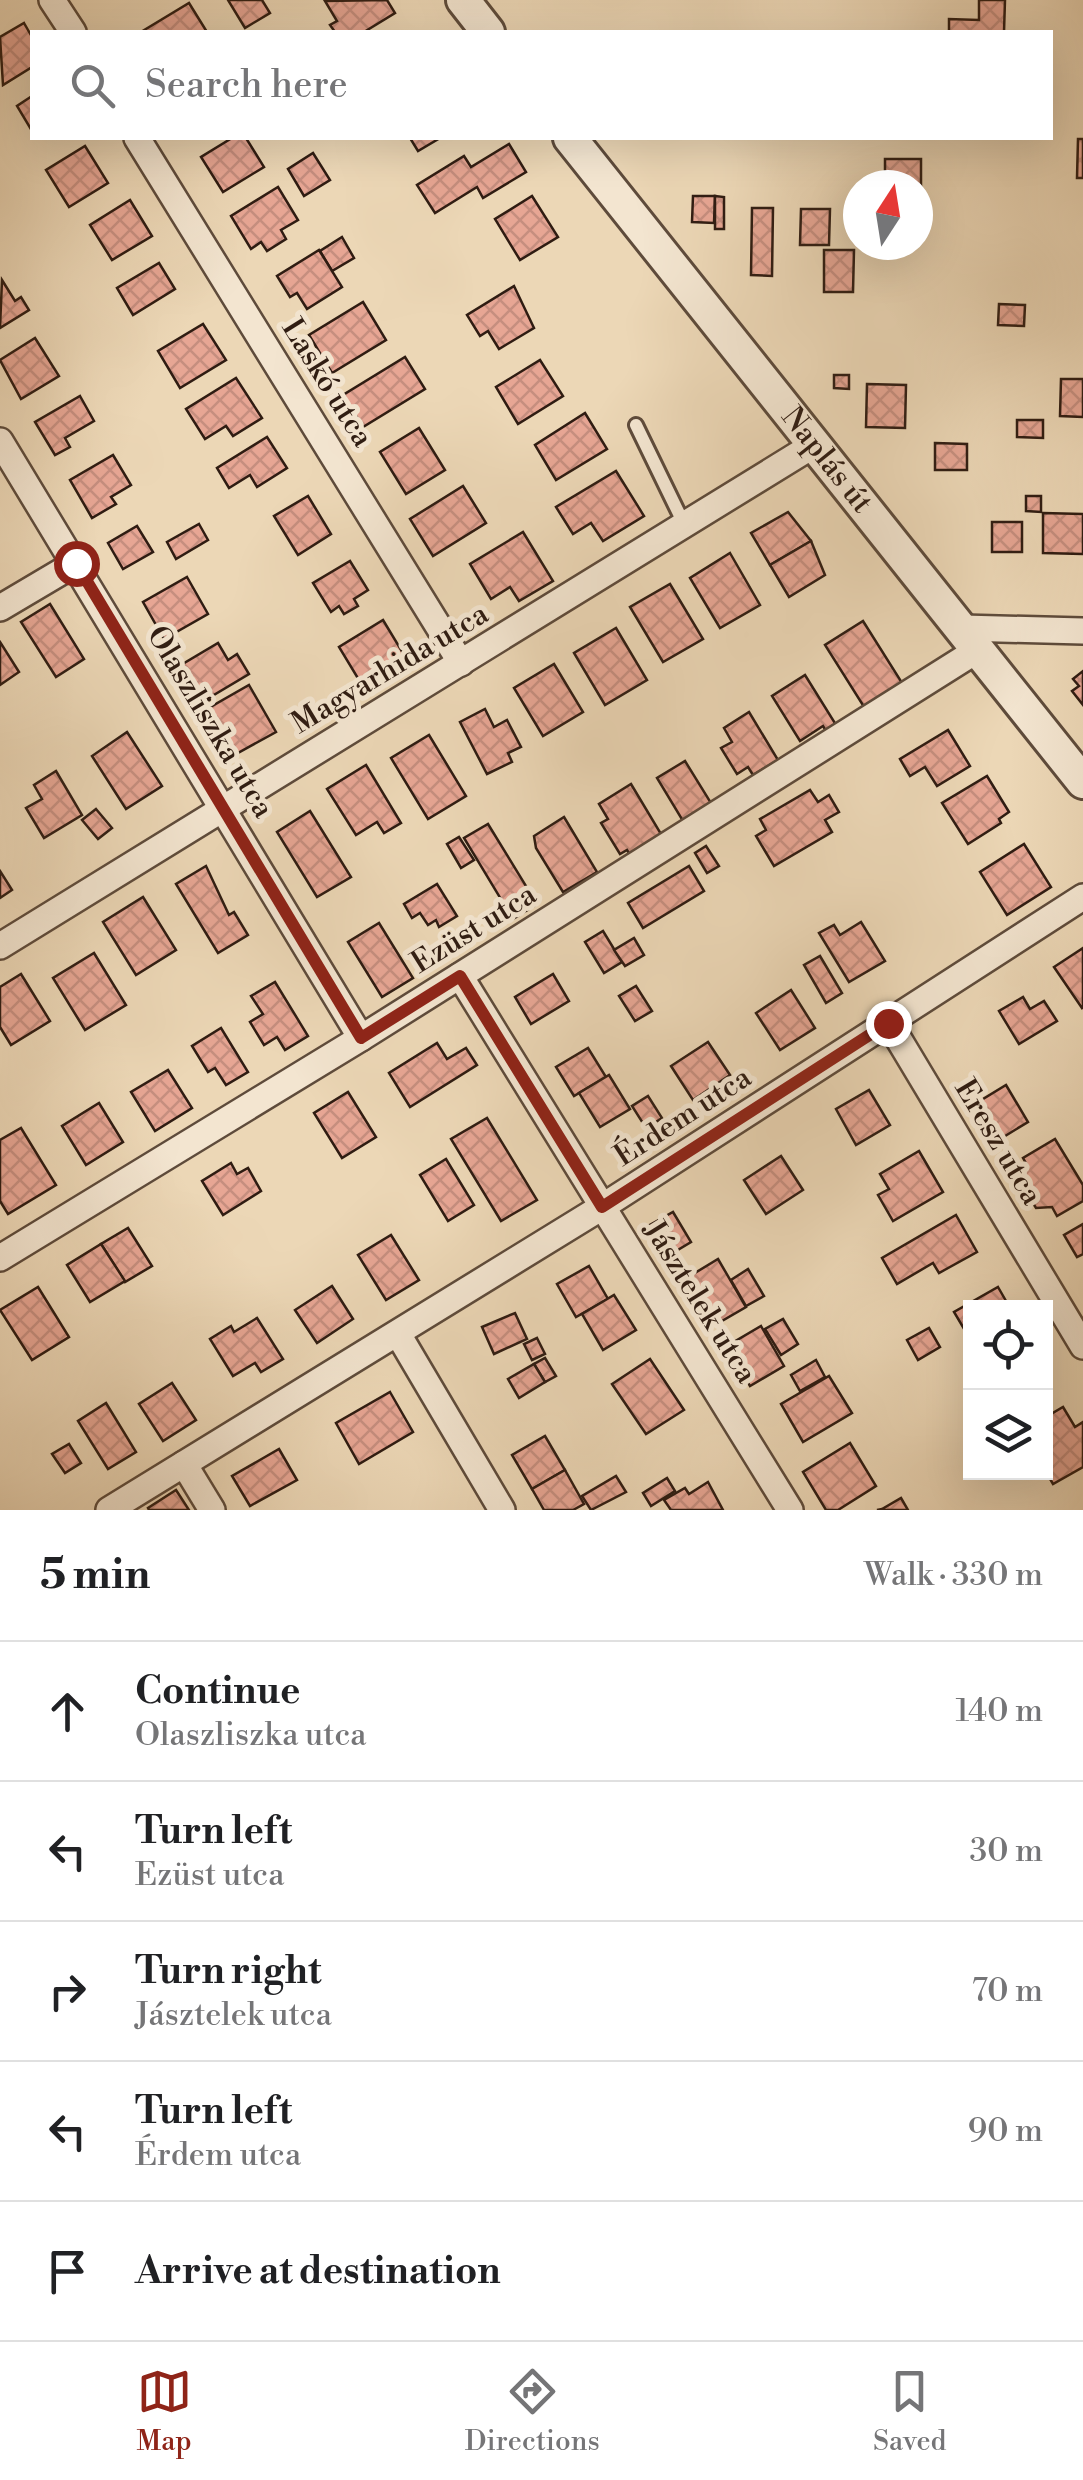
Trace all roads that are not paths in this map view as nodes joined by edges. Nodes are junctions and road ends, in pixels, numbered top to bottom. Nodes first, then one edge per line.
1 (52, 0) edge
2 (462, 0) edge
3 (71, 30) edge
4 (486, 30) edge
5 (138, 140) edge
6 (572, 140) edge
7 (636, 425) dead end
8 (0, 441) edge
9 (812, 446) junction
10 (685, 526) junction
11 (76, 563) junction
12 (0, 608) edge
13 (1083, 630) edge
14 (970, 638) junction
15 (462, 663) junction
16 (1083, 782) edge
17 (224, 808) junction
18 (1083, 898) edge
19 (0, 946) edge
20 (460, 976) junction
21 (888, 1023) junction
22 (361, 1038) junction
23 (602, 1207) junction
24 (0, 1258) edge
25 (398, 1334) junction
26 (1083, 1346) edge
27 (184, 1464) junction
28 (109, 1510) edge
29 (212, 1510) edge
30 (502, 1510) edge
31 (790, 1510) edge

1 - 3 street
2 - 4 street
5 - 15 street, Laskó utca
6 - 9 street, Naplás út
7 - 10 lane
8 - 11 street, Olaszliszka utca
9 - 10 street, Magyarhida utca
9 - 14 street, Naplás út
10 - 15 street, Magyarhida utca
11 - 12 street
11 - 17 street, Olaszliszka utca
13 - 14 street
14 - 16 street, Naplás út
14 - 20 street, Ezüst utca
15 - 17 street, Magyarhida utca
17 - 19 street, Magyarhida utca
17 - 22 street, Olaszliszka utca
18 - 21 street, Érdem utca
20 - 22 street, Ezüst utca
20 - 23 street, Jásztelek utca
21 - 23 street, Érdem utca
21 - 26 street, Eresz utca
22 - 24 street, Ezüst utca
23 - 25 street, Érdem utca
23 - 31 street, Jásztelek utca
25 - 27 street, Érdem utca
25 - 30 street
27 - 28 street, Érdem utca
27 - 29 street

